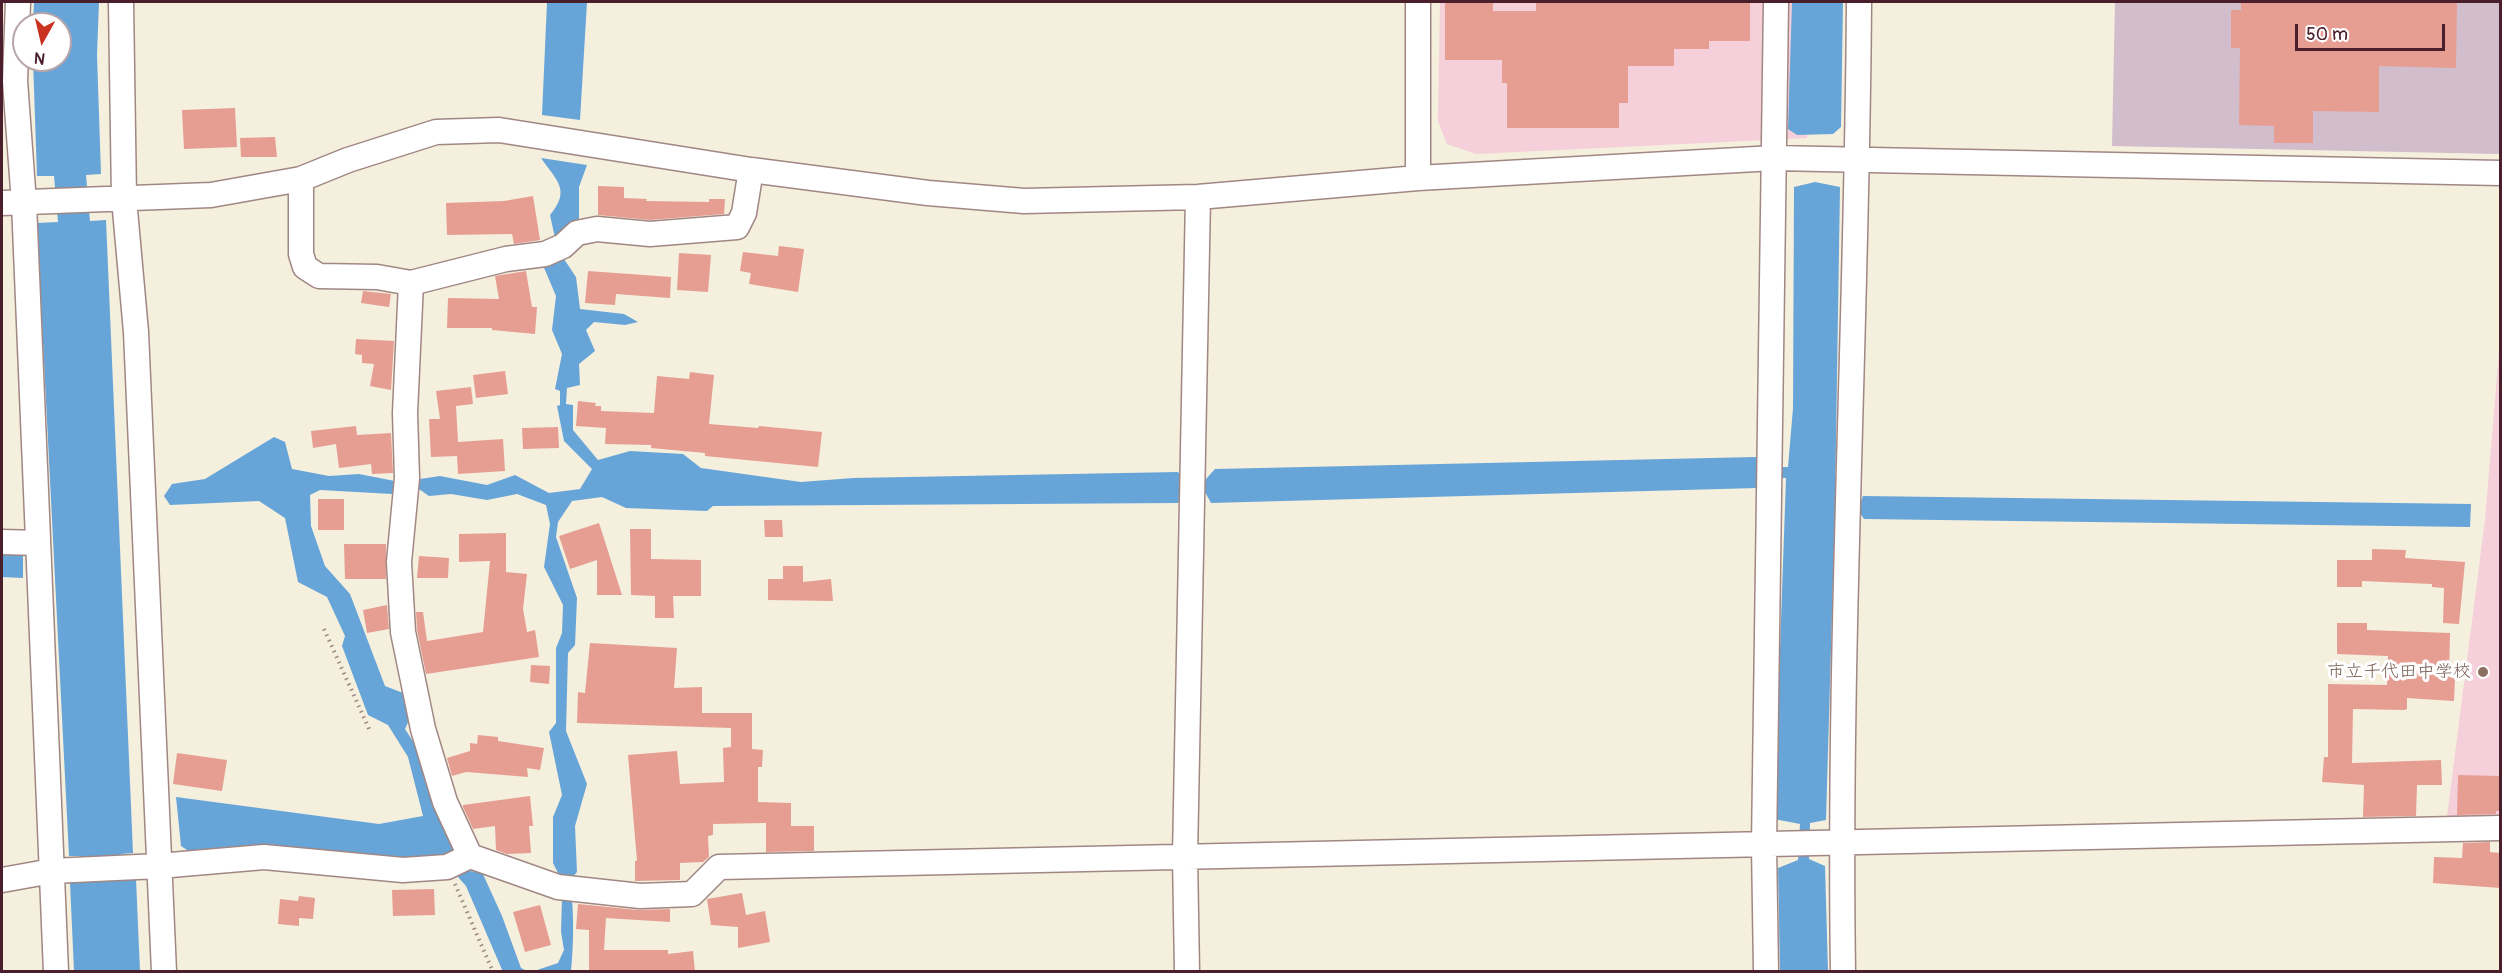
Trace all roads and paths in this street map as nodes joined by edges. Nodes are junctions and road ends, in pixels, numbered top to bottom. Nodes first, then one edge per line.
1 (18, 2) edge
2 (121, 2) edge
3 (1419, 2) edge
4 (1776, 2) edge
5 (1859, 2) edge
6 (1774, 158) junction
7 (1858, 159) junction
8 (751, 170) junction
9 (2500, 173) edge
10 (1418, 178) junction
11 (301, 179) junction
12 (1198, 197) junction
13 (124, 199) junction
14 (13, 203) edge
15 (411, 283) junction
16 (2, 542) edge
17 (38, 543) junction
18 (324, 629) dead end
19 (370, 731) dead end
20 (2500, 828) edge
21 (1832, 843) junction
22 (1775, 844) junction
23 (1185, 856) junction
24 (459, 861) junction
25 (159, 866) junction
26 (63, 871) junction
27 (2, 880) edge
28 (56, 972) edge
29 (164, 972) edge
30 (493, 972) edge
31 (1187, 972) edge
32 (1766, 972) edge
33 (1843, 972) edge

1 - 14 street
2 - 13 street
3 - 10 street
4 - 6 street
5 - 7 street
6 - 7 street
6 - 10 street
6 - 22 street
7 - 9 street
7 - 21 street
8 - 11 street
8 - 12 street
8 - 15 street
10 - 12 street
11 - 13 street
11 - 15 street
12 - 23 street
13 - 14 street
13 - 25 street
14 - 17 street
15 - 24 street
16 - 17 street
17 - 26 street
18 - 19 path
20 - 21 street
21 - 22 street
21 - 33 street
22 - 23 street
22 - 32 street
23 - 24 street
23 - 31 street
24 - 25 street
24 - 30 path
25 - 26 street
25 - 29 street
26 - 27 street
26 - 28 street

